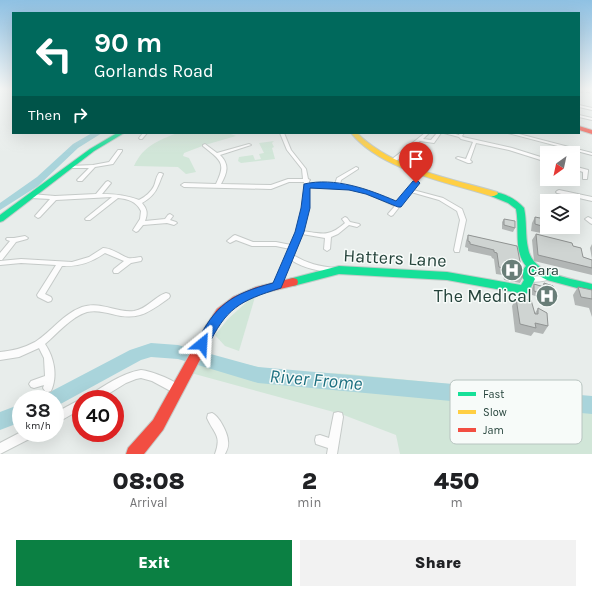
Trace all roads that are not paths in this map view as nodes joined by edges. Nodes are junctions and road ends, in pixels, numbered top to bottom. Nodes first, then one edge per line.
1 (580, 116) edge
2 (592, 120) edge
3 (580, 127) edge
4 (592, 131) edge
5 (119, 134) edge
6 (145, 134) edge
7 (282, 134) edge
8 (355, 134) edge
9 (426, 134) edge
10 (438, 134) edge
11 (519, 134) edge
12 (461, 135) edge
13 (141, 138) dead end
14 (419, 139) junction
15 (475, 141) junction
16 (205, 145) dead end
17 (249, 145) dead end
18 (120, 151) dead end
19 (592, 154) edge
20 (216, 155) junction
21 (458, 158) dead end
22 (540, 159) edge
23 (393, 161) junction
24 (70, 166) junction
25 (93, 166) junction
26 (356, 168) dead end
27 (580, 169) edge
28 (161, 174) dead end
29 (585, 178) dead end
30 (80, 180) dead end
31 (108, 183) dead end
32 (307, 183) junction
33 (416, 183) dead end
34 (184, 185) dead end
35 (218, 185) junction
36 (338, 186) junction
37 (409, 190) junction
38 (559, 192) dead end
39 (31, 196) junction
40 (97, 196) junction
41 (117, 196) junction
42 (54, 198) junction
43 (592, 199) edge
44 (139, 202) junction
45 (398, 205) junction
46 (391, 214) dead end
47 (38, 216) dead end
48 (0, 219) edge
49 (88, 219) dead end
50 (170, 220) dead end
51 (141, 223) junction
52 (357, 225) dead end
53 (136, 230) dead end
54 (241, 232) dead end
55 (300, 232) junction
56 (328, 236) junction
57 (235, 237) junction
58 (25, 238) dead end
59 (230, 241) dead end
60 (293, 247) junction
61 (326, 249) dead end
62 (457, 250) dead end
63 (290, 256) junction
64 (0, 258) edge
65 (139, 259) dead end
66 (129, 261) junction
67 (0, 262) edge
68 (60, 264) junction
69 (531, 267) junction
70 (339, 270) junction
71 (116, 271) dead end
72 (551, 276) junction
73 (530, 279) junction
74 (277, 286) junction
75 (590, 286) edge
76 (166, 296) dead end
77 (48, 300) dead end
78 (40, 343) junction
79 (0, 356) edge
80 (50, 378) junction
81 (34, 384) dead end
82 (48, 388) dead end
83 (107, 390) edge
84 (178, 390) junction
85 (338, 417) dead end
86 (212, 418) dead end
87 (320, 440) dead end
88 (13, 442) edge
89 (0, 449) edge
90 (332, 449) edge
91 (134, 454) edge
92 (220, 454) edge

1 - 2 street
3 - 4 street
5 - 24 street
6 - 13 street
7 - 32 street
8 - 23 street
9 - 14 street
10 - 14 street
11 - 19 street
12 - 15 street
14 - 23 street
15 - 21 street
15 - 22 street
16 - 20 street
17 - 20 street
18 - 25 street
20 - 35 street
23 - 69 street
24 - 25 street
24 - 39 street
25 - 30 street
26 - 36 street
27 - 29 street
28 - 44 street
31 - 40 street
32 - 35 street
32 - 36 street
32 - 55 street
33 - 37 street
34 - 35 street
36 - 45 street
37 - 45 street
37 - 62 street
38 - 43 street
39 - 42 street
39 - 48 street
40 - 41 street
40 - 42 street
41 - 44 street
41 - 49 street
42 - 47 street
44 - 51 street
45 - 46 street
50 - 51 street
51 - 53 street
52 - 56 street
54 - 57 street
55 - 56 street
55 - 60 street
56 - 61 street
57 - 59 street
57 - 60 street
58 - 64 street
60 - 63 street
63 - 70 street
63 - 74 street
65 - 66 street
66 - 68 street
66 - 71 street
67 - 68 street
68 - 77 street
69 - 72 street
69 - 73 street
70 - 73 street, Hatters Lane
70 - 74 street, Hatters Lane
72 - 73 street
72 - 75 street
74 - 84 street, Hatters Lane
76 - 78 street
78 - 79 street
78 - 80 street
80 - 81 street
80 - 82 street
83 - 84 street
84 - 91 street, Hatters Lane
85 - 90 street
86 - 92 street
87 - 90 street
88 - 89 street

